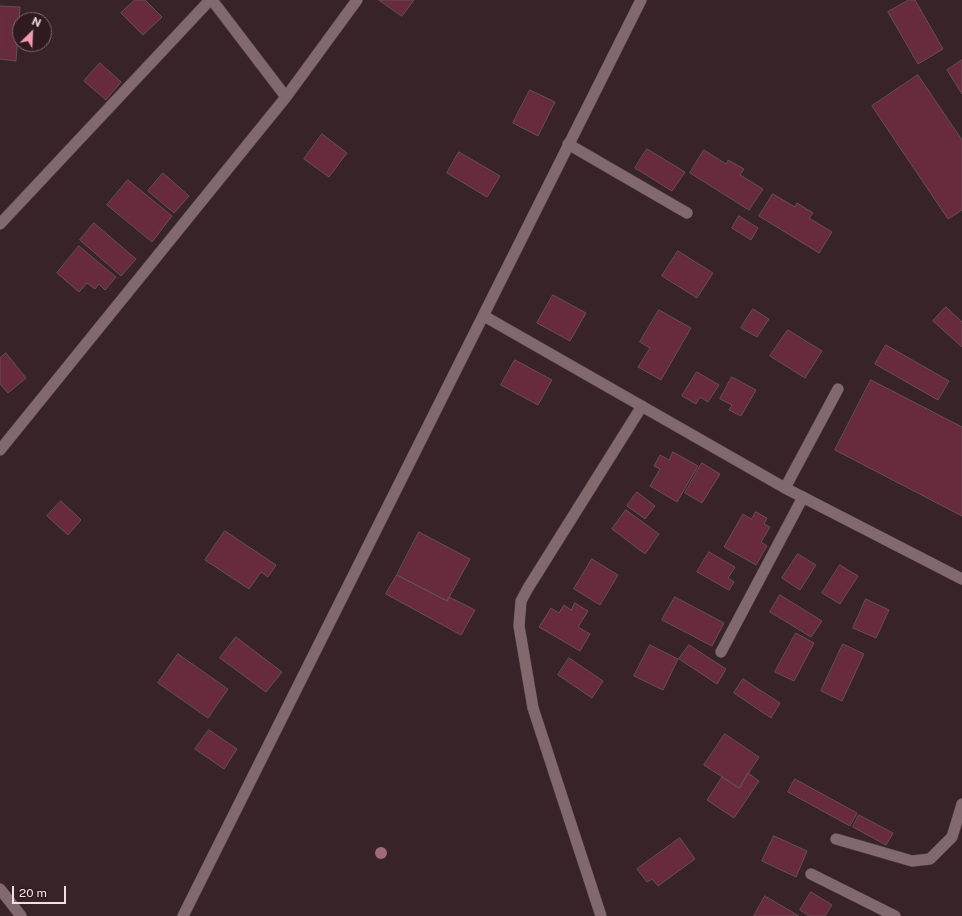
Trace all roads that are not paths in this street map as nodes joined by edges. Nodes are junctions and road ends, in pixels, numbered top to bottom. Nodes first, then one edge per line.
1 (211, 0) edge
2 (357, 0) edge
3 (641, 0) edge
4 (286, 97) junction
5 (568, 144) junction
6 (686, 213) dead end
7 (0, 224) edge
8 (484, 316) junction
9 (838, 389) dead end
10 (642, 406) junction
11 (0, 450) edge
12 (785, 488) junction
13 (803, 497) junction
14 (962, 579) edge
15 (721, 652) dead end
16 (962, 804) edge
17 (836, 839) dead end
18 (811, 874) dead end
19 (0, 889) edge
20 (20, 916) edge
21 (183, 916) edge
22 (601, 916) edge
23 (895, 916) edge

1 - 4 street
1 - 7 street
2 - 4 street
3 - 5 street
4 - 11 street
5 - 6 street
5 - 8 street
8 - 10 street
8 - 21 street
9 - 12 street
10 - 12 street
10 - 22 street
12 - 13 street
13 - 14 street
13 - 15 street
16 - 17 street
18 - 23 street
19 - 20 street

